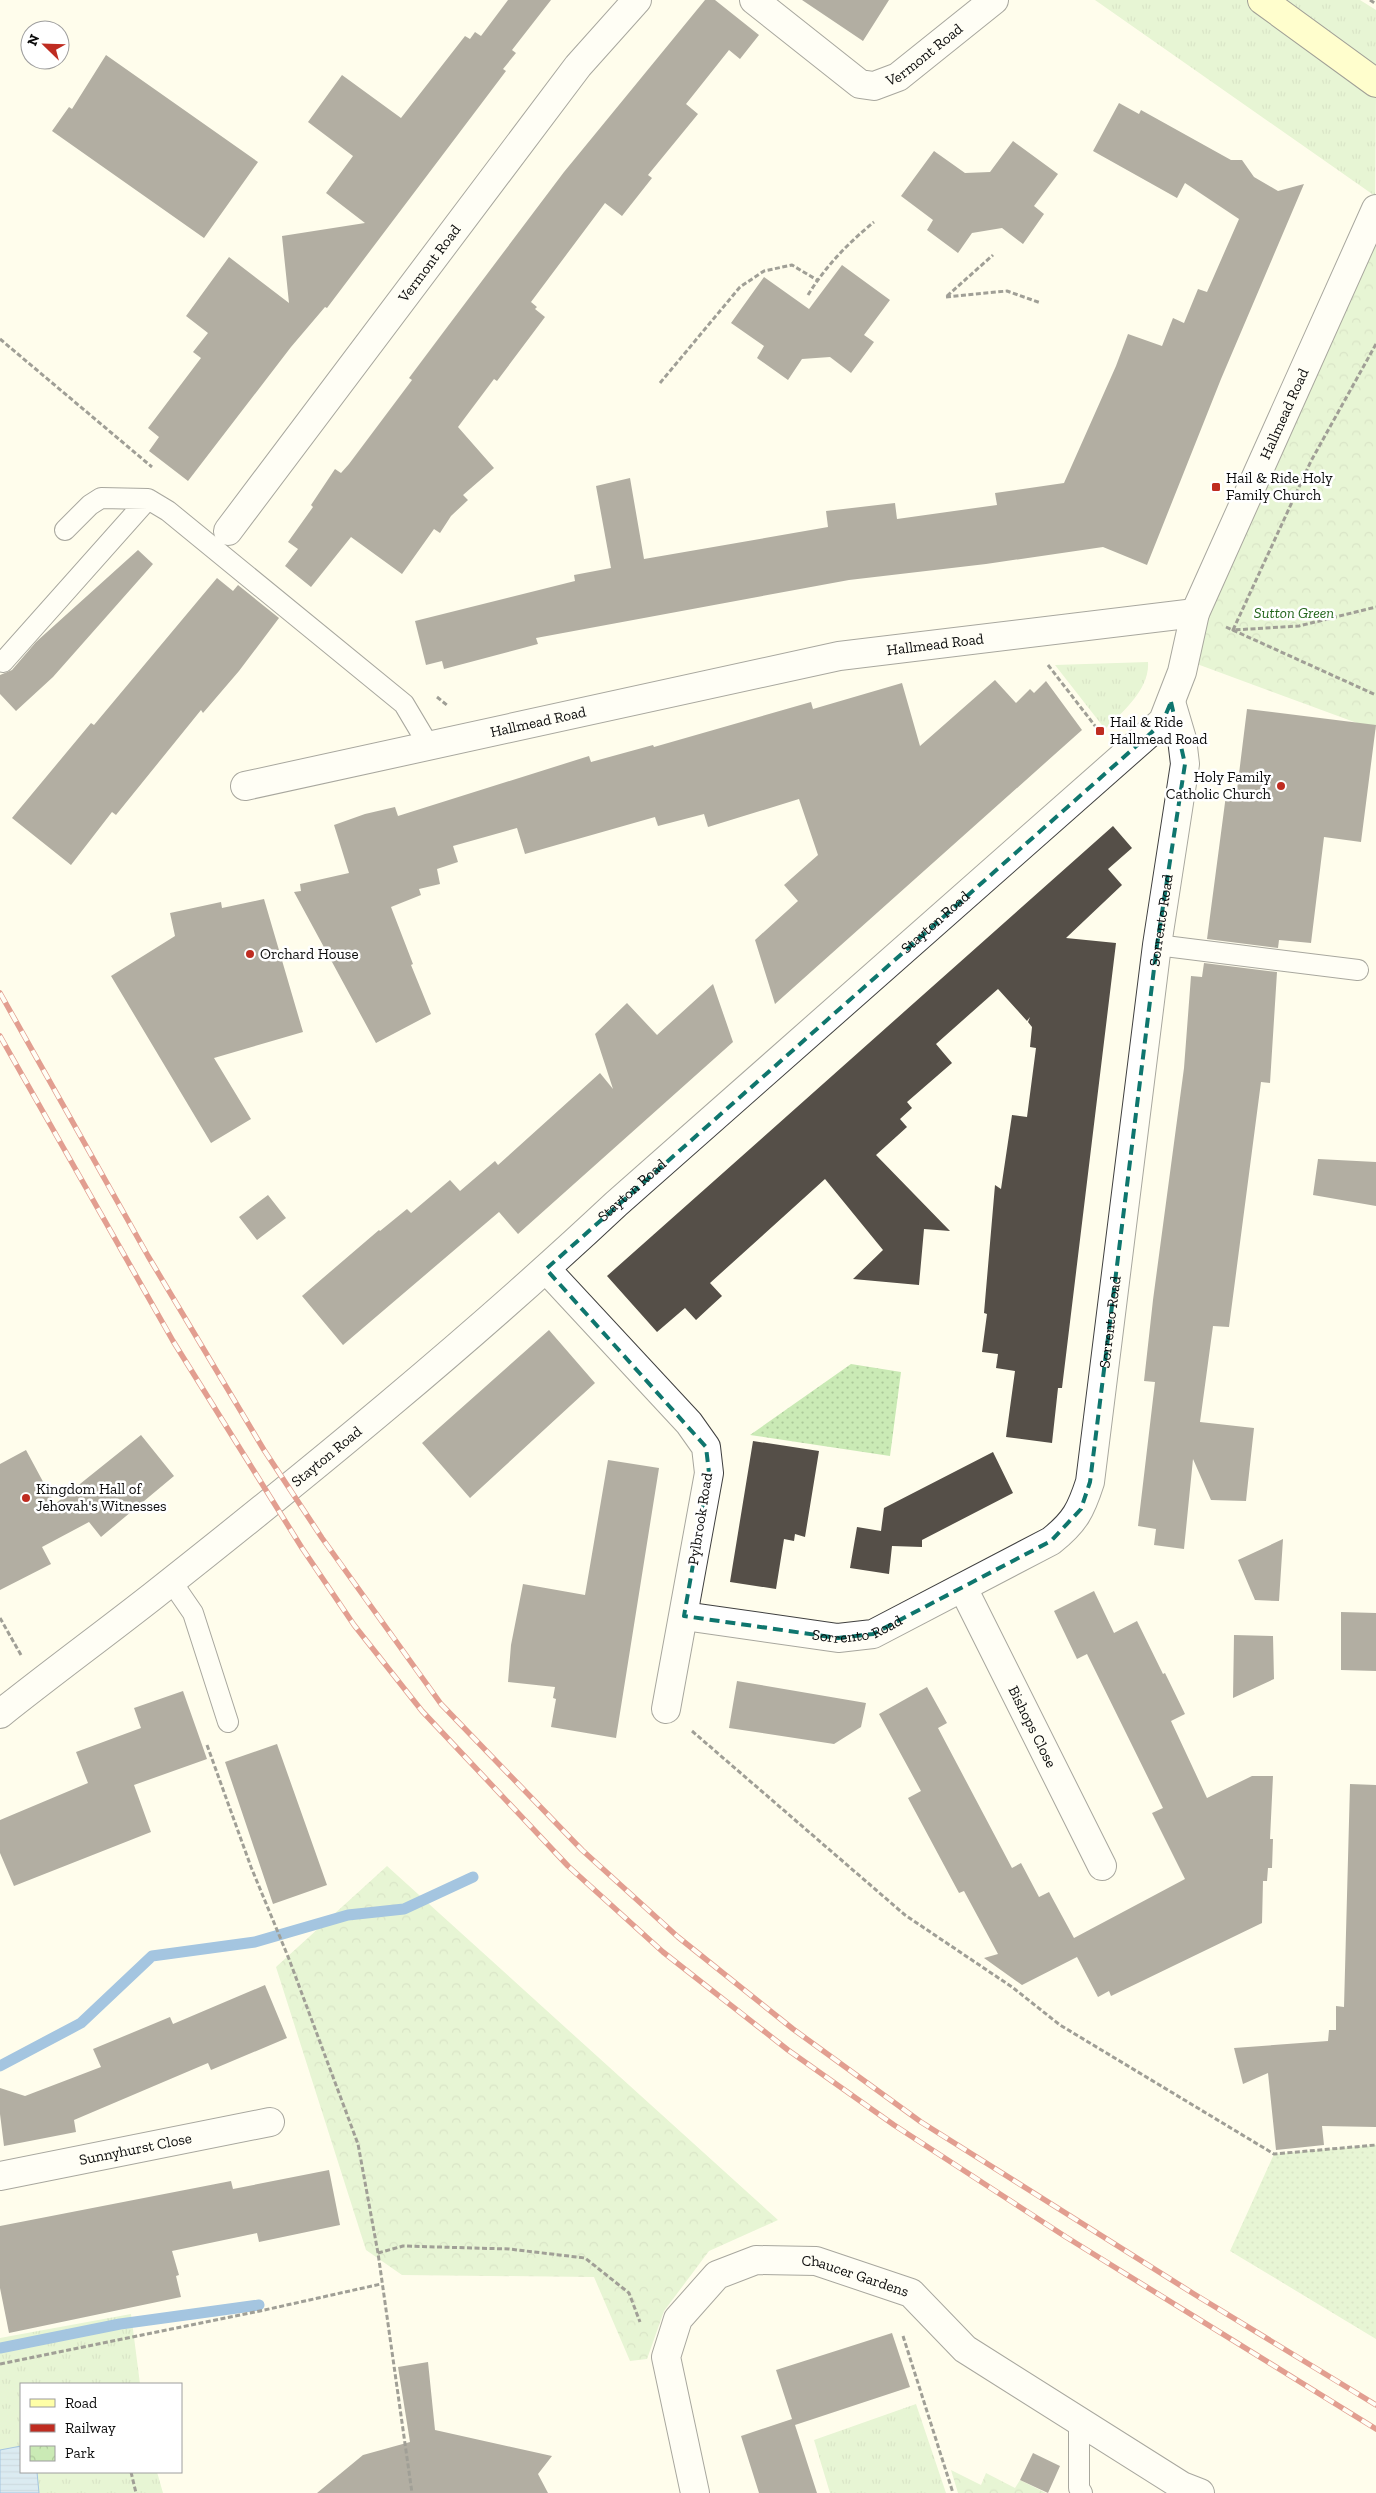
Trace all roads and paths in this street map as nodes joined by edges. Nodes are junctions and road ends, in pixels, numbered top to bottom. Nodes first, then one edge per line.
1 (636, 0) edge
2 (754, 0) edge
3 (994, 0) edge
4 (1262, 0) edge
5 (1370, 0) edge
6 (1376, 4) edge
7 (1376, 83) edge
8 (1376, 209) edge
9 (874, 222) dead end
10 (993, 255) dead end
11 (818, 280) junction
12 (808, 296) dead end
13 (1041, 303) dead end
14 (1376, 344) edge
15 (660, 383) dead end
16 (148, 500) junction
17 (65, 530) dead end
18 (228, 531) dead end
19 (1376, 607) edge
20 (1194, 613) junction
21 (1233, 630) junction
22 (1023, 633) junction
23 (3, 662) dead end
24 (1376, 695) edge
25 (1171, 702) junction
26 (429, 746) junction
27 (1121, 759) junction
28 (245, 786) dead end
29 (1157, 945) junction
30 (1358, 970) dead end
31 (546, 1269) junction
32 (171, 1581) junction
33 (964, 1588) junction
34 (684, 1616) junction
35 (0, 1618) edge
36 (38, 1684) junction
37 (666, 1709) joint
38 (0, 1714) edge
39 (228, 1722) dead end
40 (205, 1739) dead end
41 (1102, 1866) dead end
42 (270, 2122) dead end
43 (1376, 2145) edge
44 (0, 2176) edge
45 (378, 2253) junction
46 (381, 2284) junction
47 (886, 2285) junction
48 (672, 2341) junction
49 (0, 2364) edge
50 (1079, 2421) junction
51 (131, 2473) edge
52 (136, 2493) edge
53 (412, 2493) edge
54 (695, 2493) edge
55 (953, 2493) edge
56 (1082, 2493) edge
57 (1200, 2493) edge

1 - 18 street, Vermont Road
2 - 3 street, Vermont Road
4 - 7 main road
5 - 6 path
8 - 20 street, Hallmead Road
9 - 11 path
10 - 13 path
11 - 12 path
11 - 15 path
14 - 21 path
16 - 17 lane
16 - 23 lane
16 - 26 lane
19 - 21 path
20 - 21 path
20 - 22 street, Hallmead Road
20 - 25 street, Stayton Road
21 - 24 path
22 - 26 street, Hallmead Road
22 - 27 path
25 - 27 street, Stayton Road
25 - 29 street, Sorrento Road
26 - 28 street, Hallmead Road
27 - 31 street, Stayton Road
29 - 30 lane
29 - 33 street, Sorrento Road
31 - 32 street, Stayton Road
31 - 34 street, Pylbrook Road
32 - 36 street, Stayton Road
32 - 39 lane
33 - 34 street, Sorrento Road
33 - 41 street, Bishops Close
34 - 37 street, Pylbrook Road
35 - 36 path
36 - 38 street, Stayton Road
37 - 43 path
40 - 45 path
42 - 44 street, Sunnyhurst Close
45 - 46 path
45 - 48 path
46 - 49 path
46 - 53 path
47 - 48 street, Chaucer Gardens
47 - 50 street, Chaucer Gardens
47 - 55 path
48 - 54 street, Chaucer Gardens
50 - 56 lane
50 - 57 street, Chaucer Gardens
51 - 52 path

